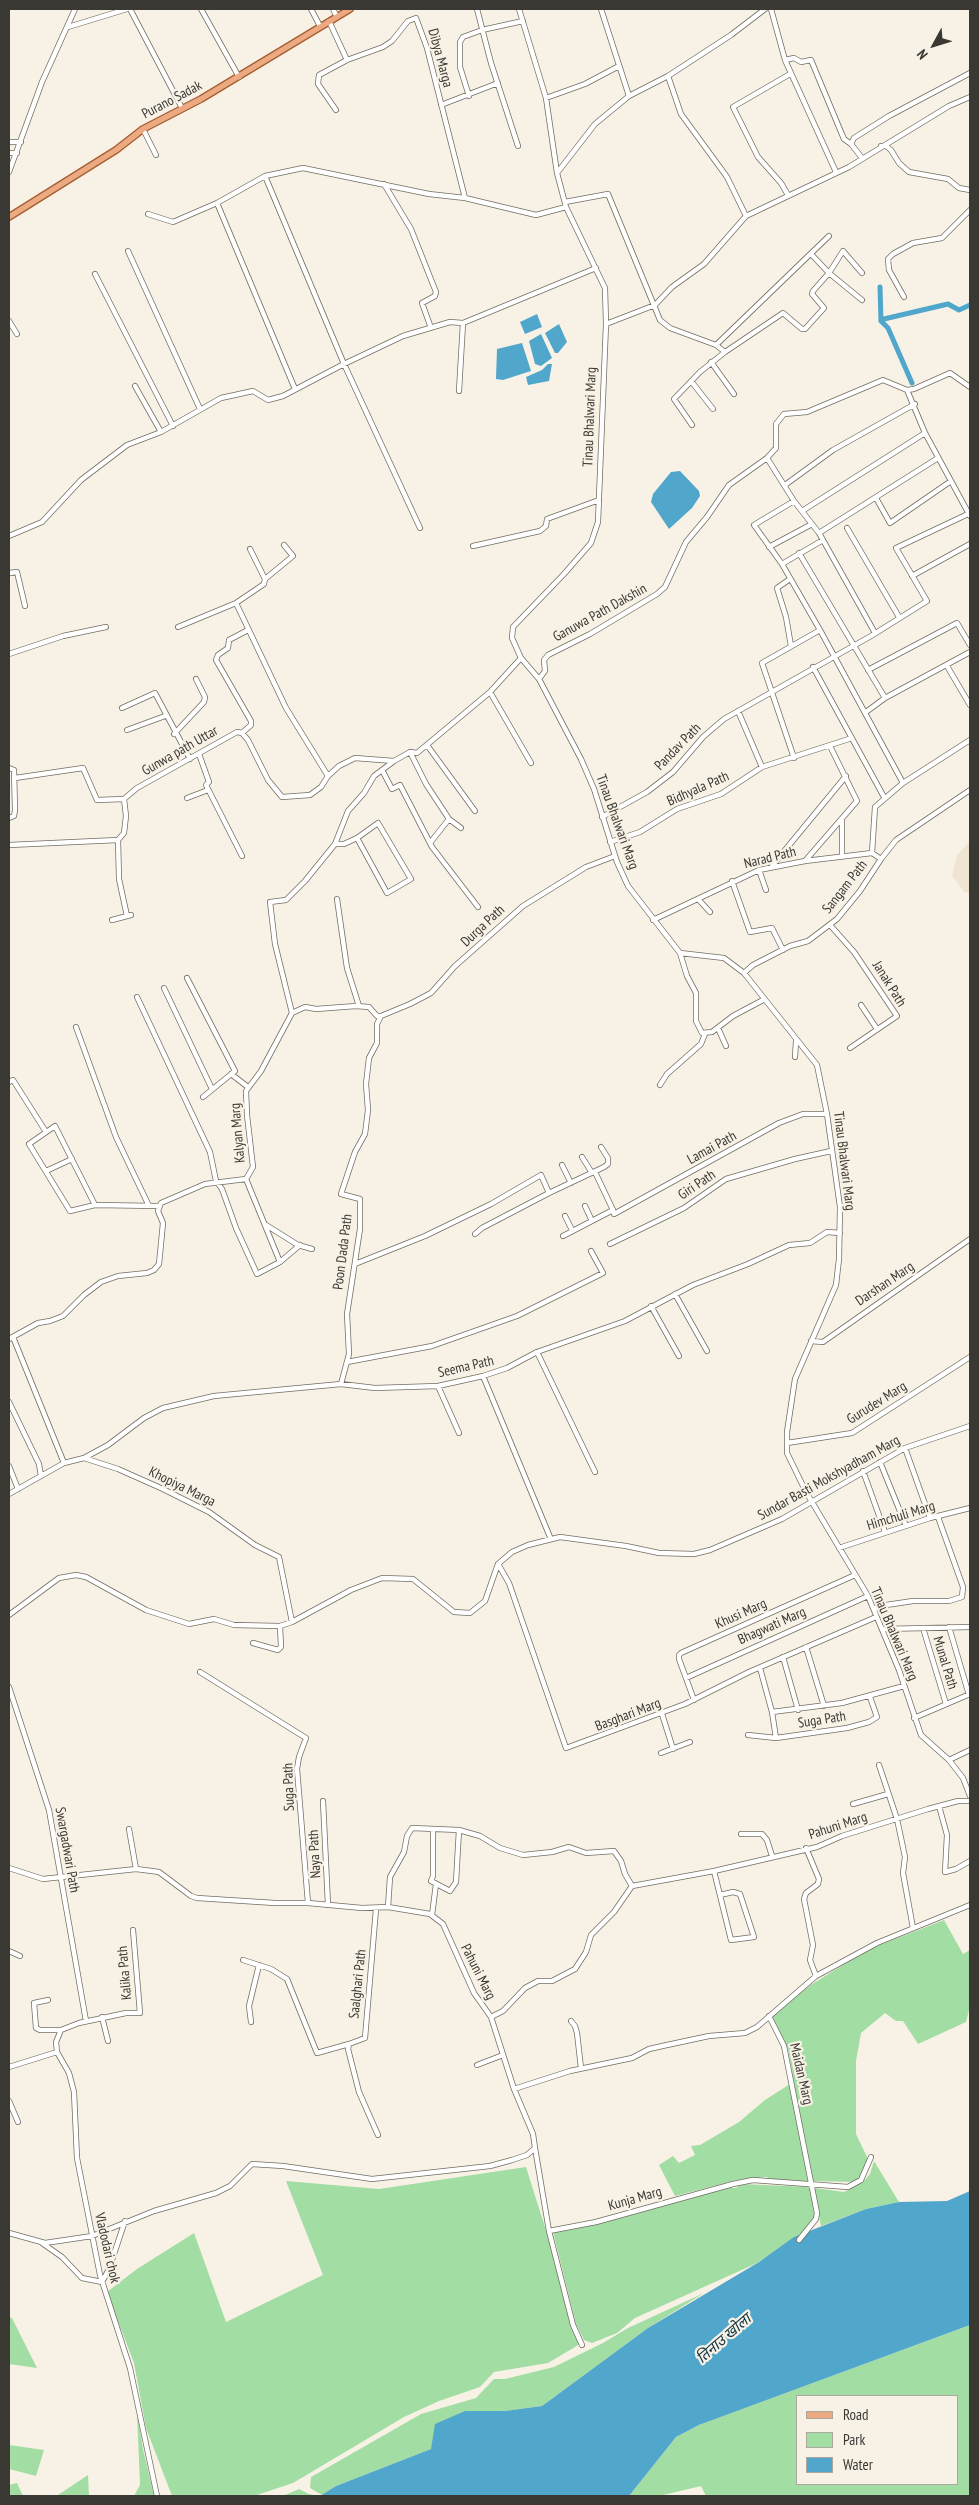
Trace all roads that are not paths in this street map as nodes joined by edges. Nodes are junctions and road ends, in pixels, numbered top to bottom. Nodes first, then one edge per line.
1 (75, 9) edge
2 (129, 9) edge
3 (202, 9) edge
4 (311, 9) edge
5 (333, 9) edge
6 (350, 9) edge
7 (477, 9) edge
8 (520, 9) edge
9 (601, 9) edge
10 (765, 9) edge
11 (771, 9) edge
12 (336, 17) junction
13 (329, 21) junction
14 (523, 21) junction
15 (320, 26) junction
16 (68, 27) junction
17 (482, 30) junction
18 (347, 60) junction
19 (785, 60) junction
20 (619, 66) junction
21 (970, 73) edge
22 (790, 74) junction
23 (668, 76) junction
24 (239, 77) junction
25 (498, 84) junction
26 (468, 96) junction
27 (629, 96) junction
28 (970, 97) edge
29 (546, 98) junction
30 (440, 105) junction
31 (182, 108) junction
32 (336, 110) dead end
33 (143, 129) junction
34 (9, 142) edge
35 (20, 142) junction
36 (851, 144) junction
37 (518, 146) dead end
38 (880, 146) junction
39 (9, 153) edge
40 (17, 153) junction
41 (156, 155) dead end
42 (862, 158) junction
43 (9, 172) edge
44 (836, 172) junction
45 (557, 173) junction
46 (265, 176) junction
47 (384, 184) junction
48 (970, 190) edge
49 (788, 195) junction
50 (465, 198) junction
51 (217, 202) junction
52 (565, 204) junction
53 (970, 210) edge
54 (148, 214) dead end
55 (746, 216) junction
56 (9, 217) edge
57 (829, 236) dead end
58 (128, 251) dead end
59 (811, 254) junction
60 (596, 268) junction
61 (829, 273) junction
62 (862, 273) dead end
63 (96, 274) dead end
64 (904, 297) dead end
65 (862, 300) dead end
66 (654, 305) junction
67 (9, 321) edge
68 (463, 323) junction
69 (606, 324) junction
70 (431, 328) junction
71 (17, 334) dead end
72 (716, 345) junction
73 (726, 352) junction
74 (711, 362) junction
75 (344, 364) junction
76 (691, 380) junction
77 (134, 386) dead end
78 (970, 387) edge
79 (295, 389) junction
80 (907, 390) junction
81 (459, 391) dead end
82 (734, 394) dead end
83 (915, 404) junction
84 (200, 408) junction
85 (713, 409) dead end
86 (692, 425) dead end
87 (173, 426) junction
88 (161, 432) junction
89 (925, 433) junction
90 (767, 458) junction
91 (938, 458) junction
92 (951, 481) junction
93 (785, 485) junction
94 (876, 498) junction
95 (599, 500) junction
96 (794, 501) junction
97 (802, 511) junction
98 (969, 515) edge
99 (812, 524) junction
100 (420, 528) dead end
101 (847, 528) dead end
102 (819, 533) junction
103 (9, 536) edge
104 (822, 540) junction
105 (970, 544) edge
106 (284, 545) dead end
107 (473, 546) dead end
108 (769, 547) junction
109 (250, 549) dead end
110 (799, 553) junction
111 (782, 564) junction
112 (9, 573) edge
113 (912, 576) junction
114 (265, 579) junction
115 (790, 579) junction
116 (236, 604) junction
117 (25, 606) dead end
118 (899, 617) junction
119 (106, 627) dead end
120 (178, 628) dead end
121 (248, 630) junction
122 (820, 630) junction
123 (876, 633) junction
124 (855, 645) junction
125 (970, 645) edge
126 (791, 646) junction
127 (970, 652) edge
128 (9, 654) edge
129 (834, 655) junction
130 (521, 658) junction
131 (947, 666) junction
132 (813, 667) junction
133 (868, 670) junction
134 (196, 679) dead end
135 (539, 680) junction
136 (490, 692) junction
137 (771, 693) junction
138 (885, 698) junction
139 (970, 705) edge
140 (122, 708) dead end
141 (738, 711) junction
142 (866, 712) junction
143 (166, 716) junction
144 (127, 730) dead end
145 (242, 733) junction
146 (174, 734) junction
147 (852, 738) junction
148 (970, 740) edge
149 (428, 745) junction
150 (830, 746) junction
151 (410, 752) junction
152 (199, 754) junction
153 (794, 758) junction
154 (190, 759) junction
155 (394, 761) junction
156 (531, 763) dead end
157 (762, 767) junction
158 (9, 768) edge
159 (382, 770) junction
160 (328, 776) junction
161 (846, 776) junction
162 (15, 778) junction
163 (903, 783) junction
164 (208, 790) junction
165 (970, 790) edge
166 (884, 797) junction
167 (187, 798) dead end
168 (124, 799) junction
169 (475, 811) dead end
170 (602, 817) junction
171 (9, 818) edge
172 (449, 819) junction
173 (842, 819) junction
174 (461, 828) dead end
175 (357, 838) junction
176 (118, 840) junction
177 (610, 842) junction
178 (335, 844) junction
179 (430, 844) junction
180 (9, 845) edge
181 (872, 853) junction
182 (242, 856) dead end
183 (615, 856) junction
184 (842, 856) junction
185 (881, 859) junction
186 (805, 861) junction
187 (772, 866) junction
188 (758, 870) junction
189 (732, 882) junction
190 (766, 890) dead end
191 (337, 899) dead end
192 (698, 899) junction
193 (478, 907) dead end
194 (710, 912) dead end
195 (112, 920) dead end
196 (653, 920) junction
197 (830, 925) junction
198 (783, 950) junction
199 (680, 953) junction
200 (744, 973) junction
201 (187, 978) dead end
202 (164, 988) dead end
203 (137, 997) dead end
204 (764, 1000) junction
205 (861, 1005) dead end
206 (359, 1006) junction
207 (292, 1013) junction
208 (381, 1016) junction
209 (76, 1027) dead end
210 (718, 1028) junction
211 (877, 1029) junction
212 (705, 1034) junction
213 (796, 1040) junction
214 (726, 1046) dead end
215 (850, 1048) dead end
216 (795, 1057) dead end
217 (232, 1074) junction
218 (9, 1082) edge
219 (660, 1085) dead end
220 (248, 1088) junction
221 (212, 1089) junction
222 (203, 1096) dead end
223 (827, 1114) junction
224 (46, 1132) junction
225 (601, 1147) dead end
226 (831, 1152) junction
227 (582, 1157) dead end
228 (72, 1160) junction
229 (562, 1165) dead end
230 (46, 1171) junction
231 (593, 1172) junction
232 (246, 1179) junction
233 (216, 1182) junction
234 (571, 1183) junction
235 (549, 1194) junction
236 (94, 1205) junction
237 (149, 1206) junction
238 (158, 1206) junction
239 (585, 1206) dead end
240 (613, 1210) junction
241 (565, 1216) dead end
242 (592, 1221) junction
243 (265, 1224) junction
244 (572, 1230) junction
245 (840, 1233) junction
246 (475, 1234) dead end
247 (562, 1236) dead end
248 (970, 1239) edge
249 (610, 1244) dead end
250 (300, 1245) junction
251 (312, 1249) dead end
252 (592, 1251) dead end
253 (280, 1262) junction
254 (355, 1264) junction
255 (675, 1294) junction
256 (651, 1306) junction
257 (11, 1338) edge
258 (811, 1341) junction
259 (707, 1351) dead end
260 (538, 1352) junction
261 (679, 1356) dead end
262 (970, 1357) edge
263 (347, 1362) junction
264 (483, 1376) junction
265 (341, 1384) junction
266 (438, 1386) junction
267 (9, 1402) edge
268 (970, 1426) edge
269 (459, 1433) dead end
270 (787, 1443) junction
271 (905, 1448) junction
272 (84, 1458) junction
273 (880, 1462) junction
274 (64, 1463) junction
275 (9, 1466) edge
276 (863, 1471) junction
277 (595, 1472) dead end
278 (41, 1476) junction
279 (18, 1489) junction
280 (9, 1494) edge
281 (811, 1502) junction
282 (970, 1508) edge
283 (938, 1517) junction
284 (930, 1518) junction
285 (906, 1526) junction
286 (885, 1532) junction
287 (550, 1538) junction
288 (839, 1548) junction
289 (498, 1564) junction
290 (855, 1575) junction
291 (868, 1596) junction
292 (874, 1610) junction
293 (9, 1616) edge
294 (876, 1617) junction
295 (292, 1622) junction
296 (280, 1626) junction
297 (949, 1627) junction
298 (970, 1627) edge
299 (923, 1628) junction
300 (882, 1629) junction
301 (252, 1643) dead end
302 (806, 1647) junction
303 (783, 1657) junction
304 (760, 1668) junction
305 (200, 1672) dead end
306 (686, 1678) junction
307 (904, 1686) junction
308 (9, 1687) edge
309 (970, 1695) edge
310 (870, 1697) junction
311 (694, 1700) junction
312 (946, 1704) junction
313 (824, 1706) junction
314 (798, 1710) junction
315 (772, 1712) junction
316 (662, 1714) junction
317 (914, 1718) junction
318 (748, 1735) dead end
319 (776, 1738) junction
320 (690, 1742) dead end
321 (673, 1749) junction
322 (970, 1750) edge
323 (661, 1753) dead end
324 (949, 1760) junction
325 (879, 1766) dead end
326 (888, 1794) junction
327 (970, 1796) edge
328 (970, 1801) edge
329 (324, 1802) dead end
330 (853, 1804) dead end
331 (939, 1806) junction
332 (897, 1819) junction
333 (129, 1829) dead end
334 (434, 1829) junction
335 (459, 1830) junction
336 (741, 1834) dead end
337 (806, 1848) junction
338 (772, 1856) junction
339 (970, 1861) edge
340 (9, 1868) edge
341 (136, 1869) junction
342 (714, 1871) junction
343 (62, 1878) junction
344 (436, 1884) junction
345 (632, 1886) junction
346 (720, 1895) junction
347 (308, 1903) junction
348 (328, 1905) junction
349 (970, 1905) edge
350 (388, 1907) junction
351 (376, 1909) junction
352 (432, 1915) junction
353 (913, 1928) junction
354 (133, 1930) dead end
355 (9, 1951) edge
356 (20, 1956) dead end
357 (243, 1960) dead end
358 (259, 1965) junction
359 (816, 1976) junction
360 (48, 2000) dead end
361 (769, 2016) junction
362 (102, 2017) junction
363 (491, 2017) junction
364 (86, 2021) junction
365 (571, 2021) dead end
366 (250, 2022) dead end
367 (61, 2030) junction
368 (108, 2041) dead end
369 (349, 2044) junction
370 (57, 2052) junction
371 (503, 2055) junction
372 (476, 2065) dead end
373 (9, 2067) edge
374 (581, 2068) junction
375 (514, 2089) junction
376 (9, 2101) edge
377 (18, 2122) dead end
378 (378, 2135) dead end
379 (535, 2148) junction
380 (871, 2157) dead end
381 (811, 2183) junction
382 (125, 2221) junction
383 (549, 2231) junction
384 (9, 2233) edge
385 (92, 2236) junction
386 (799, 2240) dead end
387 (38, 2241) junction
388 (102, 2282) junction
389 (582, 2345) dead end
390 (156, 2496) edge

1 - 16 street
2 - 16 street
2 - 31 street
3 - 24 street
4 - 15 street
5 - 12 street
6 - 12 main road, Purano Sadak
7 - 17 street
8 - 14 street, Tinau Bhalwari Marg
9 - 20 street
10 - 23 street
11 - 19 street
12 - 13 main road, Purano Sadak
13 - 15 main road, Purano Sadak
13 - 18 street
14 - 17 street
14 - 29 street, Tinau Bhalwari Marg
15 - 24 main road, Purano Sadak
16 - 35 street
17 - 25 street
17 - 26 street
18 - 30 street, Dibya Marga
18 - 32 street, Dibya Marga
19 - 22 street
19 - 36 street
20 - 27 street
20 - 29 street
21 - 36 street
22 - 44 street
22 - 49 street
23 - 27 street
23 - 55 street
24 - 31 main road, Purano Sadak
25 - 26 street
25 - 37 street
26 - 30 street
27 - 45 street
28 - 38 street
29 - 45 street, Tinau Bhalwari Marg
30 - 50 street, Dibya Marga
31 - 33 main road, Purano Sadak
33 - 41 street
33 - 56 main road, Purano Sadak
34 - 35 street
35 - 40 street
36 - 42 street
38 - 42 street
38 - 48 street
39 - 40 street
40 - 43 street
42 - 44 street
44 - 49 street
45 - 52 street, Tinau Bhalwari Marg
46 - 47 street
46 - 51 street
46 - 75 street
47 - 50 street
47 - 70 street
49 - 55 street
50 - 52 street
51 - 54 street
51 - 79 street
52 - 60 street, Tinau Bhalwari Marg
52 - 66 street
53 - 64 street
55 - 66 street
57 - 59 street
58 - 84 street
59 - 61 street
59 - 72 street
60 - 68 street
60 - 69 street, Tinau Bhalwari Marg
61 - 62 street
61 - 65 street
61 - 73 street
63 - 87 street
66 - 69 street
66 - 72 street
67 - 71 street
68 - 70 street
68 - 81 street
69 - 95 street, Tinau Bhalwari Marg
70 - 75 street
72 - 73 street
73 - 74 street
74 - 76 street
74 - 82 street
75 - 79 street
75 - 100 street
76 - 85 street
76 - 86 street
77 - 88 street
78 - 80 street
79 - 84 street
80 - 83 street
80 - 90 street
83 - 89 street
83 - 93 street
84 - 87 street
87 - 88 street
88 - 103 street
89 - 91 street
89 - 97 street
90 - 93 street
90 - 135 street, Ganuwa Path Dakshin
91 - 92 street
91 - 94 street
92 - 94 street
92 - 98 street
93 - 96 street
94 - 102 street
95 - 107 street
95 - 130 street, Tinau Bhalwari Marg
96 - 97 street
96 - 108 street
97 - 99 street
98 - 113 street
99 - 102 street
99 - 108 street
101 - 118 street
102 - 104 street
104 - 110 street
104 - 123 street
105 - 113 street
106 - 114 street
108 - 111 street
109 - 114 street
110 - 111 street
110 - 124 street
111 - 115 street
112 - 117 street
113 - 118 street, Pandav Path
114 - 116 street
115 - 122 street
115 - 126 street
116 - 120 street
116 - 121 street
118 - 123 street, Pandav Path
119 - 128 street
121 - 145 street
121 - 160 street
122 - 126 street
122 - 129 street
123 - 124 street, Pandav Path
124 - 129 street, Pandav Path
124 - 133 street
125 - 133 street
126 - 137 street
127 - 131 street
129 - 132 street, Pandav Path
129 - 142 street
130 - 135 street, Tinau Bhalwari Marg
130 - 136 street
131 - 138 street
131 - 139 street
132 - 137 street, Pandav Path
132 - 147 street
133 - 138 street
134 - 146 street
135 - 170 street, Tinau Bhalwari Marg
136 - 149 street
136 - 156 street
137 - 141 street, Pandav Path
137 - 153 street
138 - 142 street
140 - 143 street
141 - 157 street
141 - 170 street, Pandav Path
142 - 163 street
143 - 144 street
143 - 146 street
145 - 152 street, Gunwa path Uttar
145 - 160 street
146 - 154 street
147 - 150 street, Bidhyala Path
147 - 166 street
148 - 163 street, Sangam Path
149 - 151 street
149 - 169 street
150 - 153 street, Bidhyala Path
150 - 161 street
151 - 155 street
151 - 172 street
152 - 154 street, Gunwa path Uttar
152 - 164 street
153 - 157 street, Bidhyala Path
154 - 168 street, Gunwa path Uttar
155 - 159 street
155 - 160 street
157 - 177 street, Bidhyala Path
158 - 162 street
159 - 178 street
159 - 179 street
161 - 173 street
161 - 187 street
162 - 168 street
162 - 171 street
163 - 166 street, Sangam Path
164 - 167 street
164 - 182 street
165 - 185 street
166 - 181 street, Sangam Path
168 - 176 street
170 - 177 street, Tinau Bhalwari Marg
172 - 174 street
172 - 179 street
173 - 184 street
173 - 186 street
175 - 175 street
175 - 178 street
176 - 180 street
176 - 195 street
177 - 183 street, Tinau Bhalwari Marg
178 - 207 street
179 - 193 street
181 - 184 street, Narad Path
181 - 185 street, Sangam Path
183 - 196 street, Tinau Bhalwari Marg
183 - 208 street, Durga Path
184 - 186 street, Narad Path
185 - 197 street, Sangam Path
186 - 187 street, Narad Path
187 - 188 street, Narad Path
188 - 189 street, Narad Path
188 - 190 street
189 - 192 street, Narad Path
189 - 198 street
191 - 206 street
192 - 194 street
192 - 196 street, Narad Path
196 - 199 street, Tinau Bhalwari Marg
197 - 198 street, Sangam Path
197 - 211 street, Janak Path
198 - 200 street, Sangam Path
199 - 200 street, Tinau Bhalwari Marg
199 - 212 street
200 - 204 street, Tinau Bhalwari Marg
201 - 217 street
202 - 221 street
203 - 233 street
204 - 210 street
204 - 213 street, Tinau Bhalwari Marg
205 - 211 street
206 - 207 street
206 - 208 street
207 - 220 street, Kalyan Marg
208 - 254 street, Poon Dada Path
209 - 237 street
210 - 212 street
210 - 214 street
211 - 215 street, Janak Path
212 - 219 street
213 - 216 street
213 - 223 street, Tinau Bhalwari Marg
217 - 220 street
217 - 221 street
218 - 224 street
220 - 232 street, Kalyan Marg
221 - 222 street
223 - 226 street, Tinau Bhalwari Marg
223 - 240 street, Lamai Path
224 - 228 street
224 - 230 street
225 - 231 street
226 - 245 street, Tinau Bhalwari Marg
226 - 249 street, Giri Path
227 - 231 street
228 - 230 street
228 - 236 street
229 - 234 street
230 - 236 street
231 - 234 street
231 - 240 street
232 - 233 street, Kalyan Marg
232 - 243 street
233 - 238 street, Kalyan Marg
233 - 253 street
234 - 235 street
235 - 246 street
235 - 254 street
236 - 237 street
237 - 238 street
238 - 257 street
239 - 242 street
240 - 242 street
241 - 244 street
242 - 244 street
243 - 250 street
243 - 253 street
244 - 247 street
245 - 255 street, Seema Path
245 - 258 street, Tinau Bhalwari Marg
248 - 258 street, Darshan Marg
250 - 251 street
250 - 253 street
252 - 263 street
254 - 263 street, Poon Dada Path
255 - 256 street, Seema Path
255 - 259 street
256 - 260 street, Seema Path
256 - 261 street
257 - 274 street
258 - 270 street, Tinau Bhalwari Marg
260 - 264 street, Seema Path
260 - 277 street
262 - 270 street, Gurudev Marg
263 - 265 street, Poon Dada Path
264 - 266 street, Seema Path
264 - 287 street
265 - 266 street, Seema Path
265 - 272 street, Seema Path
266 - 269 street
267 - 278 street
268 - 271 street, Sundar Basti Mokshyadham Marg
270 - 281 street, Tinau Bhalwari Marg
271 - 273 street, Sundar Basti Mokshyadham Marg
271 - 284 street
272 - 274 street
272 - 295 street, Khopiya Marga
273 - 276 street, Sundar Basti Mokshyadham Marg
273 - 285 street
274 - 278 street
275 - 279 street
276 - 281 street, Sundar Basti Mokshyadham Marg
276 - 286 street
278 - 279 street
279 - 280 street
281 - 287 street, Sundar Basti Mokshyadham Marg
281 - 288 street, Tinau Bhalwari Marg
282 - 283 street, Himchuli Marg
283 - 284 street, Himchuli Marg
283 - 292 street
284 - 285 street, Himchuli Marg
285 - 286 street, Himchuli Marg
286 - 288 street, Himchuli Marg
287 - 289 street, Sundar Basti Mokshyadham Marg
288 - 290 street, Tinau Bhalwari Marg
289 - 295 street
289 - 316 street, Basghari Marg
290 - 291 street, Tinau Bhalwari Marg
290 - 306 street, Khusi Marg
291 - 292 street, Tinau Bhalwari Marg
291 - 306 street, Bhagwati Marg
292 - 294 street, Tinau Bhalwari Marg
293 - 296 street
294 - 300 street, Tinau Bhalwari Marg
294 - 302 street, Basghari Marg
295 - 296 street
296 - 301 street
297 - 298 street
297 - 299 street
297 - 309 street
299 - 300 street
299 - 312 street, Munal Path
300 - 307 street, Tinau Bhalwari Marg
302 - 303 street, Basghari Marg
302 - 313 street
303 - 304 street, Basghari Marg
303 - 314 street
304 - 311 street, Basghari Marg
304 - 315 street
305 - 347 street, Suga Path
306 - 311 street, Khusi Marg
307 - 310 street
307 - 317 street, Tinau Bhalwari Marg
308 - 343 street, Swargadwari Path
309 - 312 street
310 - 313 street
310 - 319 street, Suga Path
311 - 316 street, Basghari Marg
312 - 317 street
313 - 314 street
314 - 315 street
315 - 319 street
316 - 321 street
317 - 324 street, Tinau Bhalwari Marg
318 - 319 street, Suga Path
320 - 321 street
321 - 323 street
322 - 324 street
324 - 327 street, Tinau Bhalwari Marg
325 - 326 street
326 - 330 street
326 - 332 street
328 - 331 street, Pahuni Marg
329 - 348 street, Naya Path
331 - 332 street, Pahuni Marg
331 - 339 street
332 - 337 street, Pahuni Marg
332 - 353 street
333 - 341 street
334 - 335 street
334 - 344 street
334 - 350 street
335 - 344 street
335 - 345 street
336 - 338 street
337 - 338 street, Pahuni Marg
337 - 359 street
338 - 342 street, Pahuni Marg
340 - 343 street
341 - 343 street
341 - 347 street
342 - 345 street, Pahuni Marg
342 - 346 street
343 - 364 street, Swargadwari Path
344 - 352 street
345 - 363 street, Pahuni Marg
346 - 346 street
347 - 348 street
348 - 351 street
349 - 353 street
350 - 351 street
350 - 352 street
351 - 369 street, Saalghari Path
352 - 363 street, Pahuni Marg
353 - 359 street
354 - 362 street, Kalika Path
355 - 356 street
357 - 358 street
358 - 366 street
358 - 369 street
359 - 361 street
360 - 367 street
361 - 374 street
361 - 381 street, Maidan Marg
362 - 364 street
362 - 368 street
363 - 371 street
364 - 367 street
365 - 374 street
367 - 370 street
369 - 378 street
370 - 373 street
370 - 385 street, Vladodari chok
371 - 372 street
371 - 375 street
374 - 375 street
375 - 379 street
376 - 377 street
379 - 382 street
379 - 383 street
380 - 381 street
381 - 383 street, Kunja Marg
381 - 386 street
382 - 385 street
382 - 388 street
383 - 389 street
384 - 387 street
385 - 387 street
385 - 388 street, Vladodari chok
387 - 388 street
388 - 390 street, Vladodari chok

